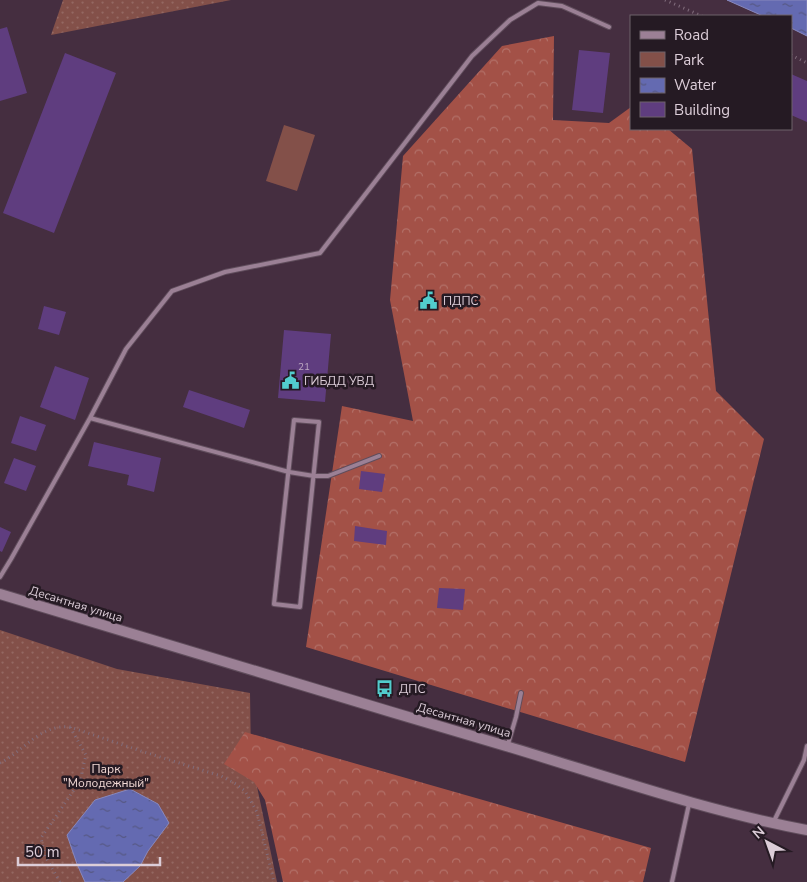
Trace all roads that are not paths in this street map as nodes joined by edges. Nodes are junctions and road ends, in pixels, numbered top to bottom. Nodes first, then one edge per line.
1 (609, 27) dead end
2 (90, 418) junction
3 (380, 456) dead end
4 (288, 472) junction
5 (314, 476) junction
6 (0, 577) edge
7 (0, 594) edge
8 (521, 693) dead end
9 (508, 746) junction
10 (807, 746) edge
11 (689, 801) junction
12 (773, 824) junction
13 (807, 830) edge
14 (672, 882) edge

1 - 2 lane
2 - 4 lane
2 - 6 lane
3 - 5 lane
4 - 5 lane
4 - 5 lane
4 - 5 lane
7 - 9 street, Десантная улица
8 - 9 lane
9 - 11 street, Десантная улица
10 - 12 lane
11 - 12 street, Десантная улица
11 - 14 lane
12 - 13 street, Десантная улица

